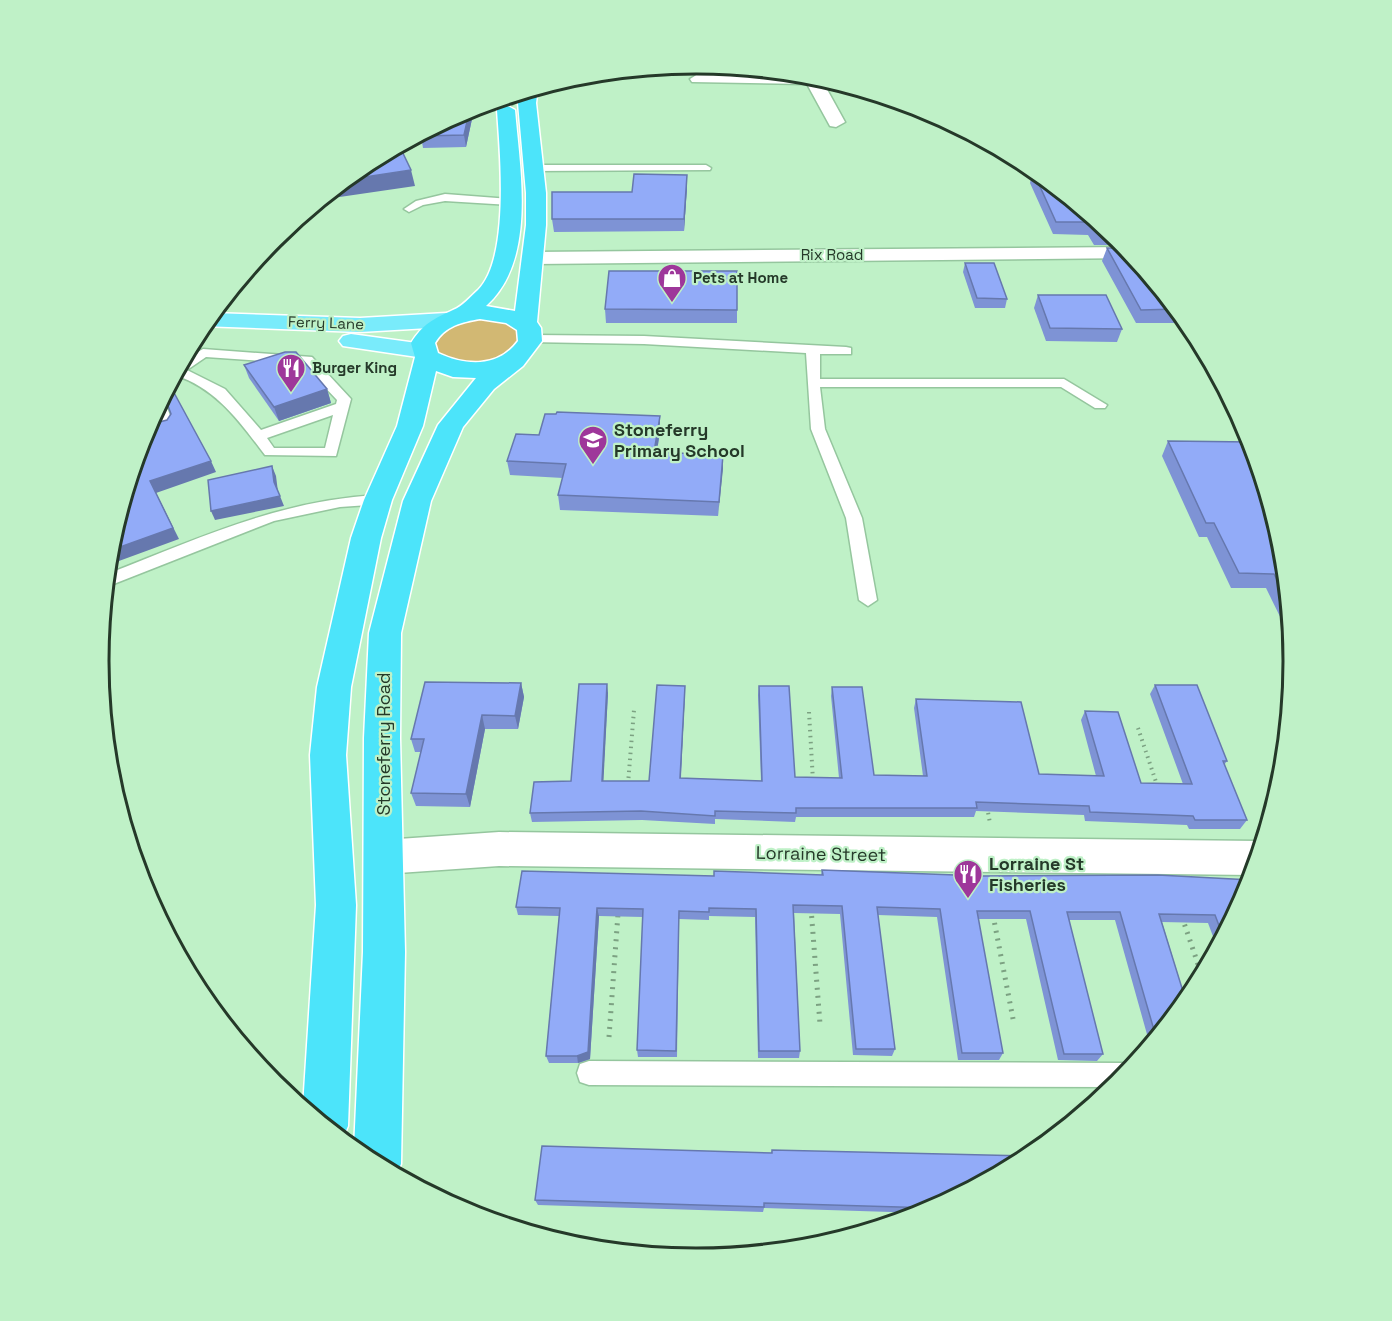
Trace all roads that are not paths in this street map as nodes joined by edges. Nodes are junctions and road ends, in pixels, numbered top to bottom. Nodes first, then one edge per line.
1 (698, 79) dead end
2 (773, 79) edge
3 (824, 88) edge
4 (528, 99) edge
5 (506, 105) edge
6 (836, 122) junction
7 (857, 126) dead end
8 (815, 128) dead end
9 (533, 168) junction
10 (706, 168) dead end
11 (511, 202) junction
12 (409, 209) dead end
13 (1119, 253) edge
14 (534, 258) junction
15 (454, 317) junction
16 (218, 320) edge
17 (208, 334) edge
18 (524, 341) junction
19 (813, 349) junction
20 (846, 351) dead end
21 (426, 354) junction
22 (192, 360) edge
23 (185, 373) edge
24 (813, 383) junction
25 (343, 403) junction
26 (1100, 405) dead end
27 (163, 416) edge
28 (157, 429) edge
29 (258, 436) junction
30 (378, 500) junction
31 (115, 577) edge
32 (868, 600) dead end
33 (384, 857) junction
34 (1247, 861) edge
35 (589, 1073) dead end
36 (1113, 1074) edge
37 (326, 1116) edge
38 (377, 1154) edge

1 - 2 street
3 - 6 street
4 - 9 highway
5 - 11 highway
6 - 7 street
6 - 8 street
9 - 10 lane
9 - 14 highway
11 - 12 lane
11 - 15 highway
13 - 14 street, Rix Road
14 - 18 highway
15 - 16 main road, Ferry Lane
15 - 18 highway
15 - 21 highway
17 - 21 main road, Ferry Lane
18 - 19 lane
18 - 21 highway
18 - 33 highway, Stoneferry Road
19 - 20 lane
19 - 24 lane
21 - 30 highway
22 - 25 lane
23 - 29 lane
24 - 26 lane
24 - 32 lane
25 - 29 lane
25 - 29 lane
27 - 28 lane
30 - 31 lane
30 - 37 highway
33 - 34 street, Lorraine Street
33 - 38 highway, Stoneferry Road
35 - 36 lane

